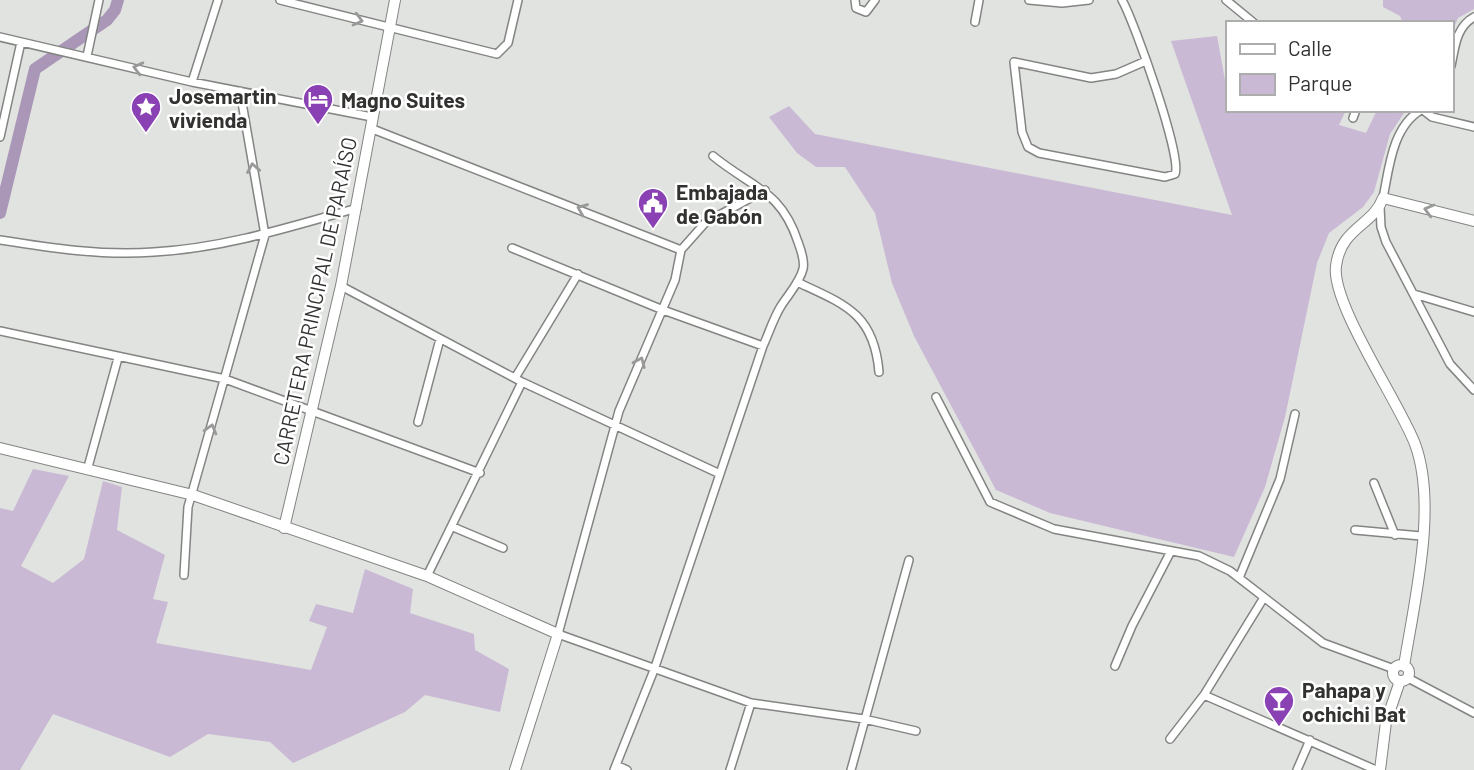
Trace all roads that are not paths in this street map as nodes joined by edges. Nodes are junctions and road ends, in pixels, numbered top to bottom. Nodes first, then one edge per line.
1 (99, 0) edge
2 (218, 0) edge
3 (280, 0) edge
4 (395, 0) edge
5 (518, 0) edge
6 (855, 0) edge
7 (875, 0) edge
8 (979, 0) edge
9 (1030, 0) edge
10 (1089, 0) edge
11 (1122, 0) edge
12 (1226, 0) edge
13 (1474, 17) edge
14 (1252, 21) edge
15 (975, 22) dead end
16 (389, 28) junction
17 (0, 37) edge
18 (22, 42) junction
19 (1453, 55) edge
20 (87, 56) junction
21 (1146, 61) junction
22 (192, 82) junction
23 (240, 91) junction
24 (1420, 112) edge
25 (1425, 112) edge
26 (371, 123) junction
27 (1474, 127) edge
28 (0, 137) edge
29 (713, 156) dead end
30 (765, 190) junction
31 (1382, 203) junction
32 (357, 208) junction
33 (1474, 222) edge
34 (265, 235) junction
35 (0, 240) edge
36 (512, 248) dead end
37 (681, 250) junction
38 (578, 274) junction
39 (797, 282) junction
40 (341, 286) junction
41 (1414, 294) junction
42 (663, 310) junction
43 (1474, 312) edge
44 (0, 331) edge
45 (440, 340) junction
46 (764, 346) junction
47 (118, 358) junction
48 (878, 372) dead end
49 (225, 380) junction
50 (519, 380) junction
51 (1474, 390) edge
52 (936, 397) dead end
53 (313, 410) junction
54 (1295, 414) dead end
55 (418, 422) dead end
56 (617, 426) junction
57 (0, 448) edge
58 (89, 467) junction
59 (480, 473) junction
60 (720, 474) junction
61 (1374, 483) dead end
62 (193, 495) junction
63 (453, 527) junction
64 (284, 528) junction
65 (1355, 530) dead end
66 (1395, 535) junction
67 (1421, 536) junction
68 (503, 548) dead end
69 (1170, 553) junction
70 (909, 560) dead end
71 (184, 575) dead end
72 (428, 576) junction
73 (1239, 578) junction
74 (1263, 599) junction
75 (558, 634) junction
76 (1115, 666) dead end
77 (1399, 667) junction
78 (654, 670) junction
79 (1404, 679) junction
80 (1205, 695) junction
81 (751, 703) junction
82 (1474, 713) edge
83 (864, 719) junction
84 (916, 731) dead end
85 (1170, 739) dead end
86 (1310, 740) junction
87 (615, 768) edge
88 (515, 770) edge
89 (626, 770) edge
90 (730, 770) edge
91 (851, 770) edge
92 (1297, 770) edge
93 (1378, 770) edge

1 - 20 street
2 - 22 street
3 -> 16 street
4 - 16 street, CARRETERA PRINCIPAL DE PARAÍSO
5 - 16 street
6 - 7 street
8 - 15 street
9 - 10 street
11 - 21 street
12 - 14 street
13 - 19 street
16 - 26 street, CARRETERA PRINCIPAL DE PARAÍSO
17 - 18 street
18 - 20 street
18 - 28 street
22 -> 20 street
21 - 21 street
22 - 23 street
23 - 26 street
34 -> 23 street
24 - 31 street
25 - 27 street
26 - 32 street, CARRETERA PRINCIPAL DE PARAÍSO
37 -> 26 street
29 - 30 street
30 - 37 street
30 - 39 street
33 -> 31 street
31 - 41 street
31 - 67 street
32 - 34 street
32 - 40 street, CARRETERA PRINCIPAL DE PARAÍSO
34 - 35 street
34 - 49 street
36 - 38 street
37 - 42 street
38 - 42 street
38 - 50 street
39 - 46 street
39 - 48 street
40 - 45 street
40 - 53 street, CARRETERA PRINCIPAL DE PARAÍSO
41 - 43 street
41 - 51 street
42 - 46 street
56 -> 42 street
44 - 47 street
45 - 50 street
45 - 55 street
46 - 60 street
47 - 49 street
47 - 58 street
49 - 53 street
62 -> 49 street
50 - 56 street
50 - 59 street
52 - 69 street
53 - 59 street
53 - 64 street, CARRETERA PRINCIPAL DE PARAÍSO
54 - 73 street
56 - 60 street
56 - 75 street
57 - 58 street
58 - 62 street
59 - 63 street
60 - 78 street
61 - 66 street
62 - 64 street
62 - 71 street
63 - 68 street
63 - 72 street
64 - 72 street
65 - 66 street
66 - 67 street
67 - 77 street
69 - 73 street
69 - 76 street
70 - 83 street
72 - 75 street
73 - 74 street
74 - 77 street
74 - 80 street
75 - 78 street
75 - 88 street
77 - 79 street
78 - 81 street
78 - 87 street
79 - 82 street
79 - 93 street
80 - 85 street
80 - 86 street
81 - 83 street
81 - 90 street
83 - 84 street
83 - 91 street
86 - 92 street
86 - 93 street
87 - 89 street

